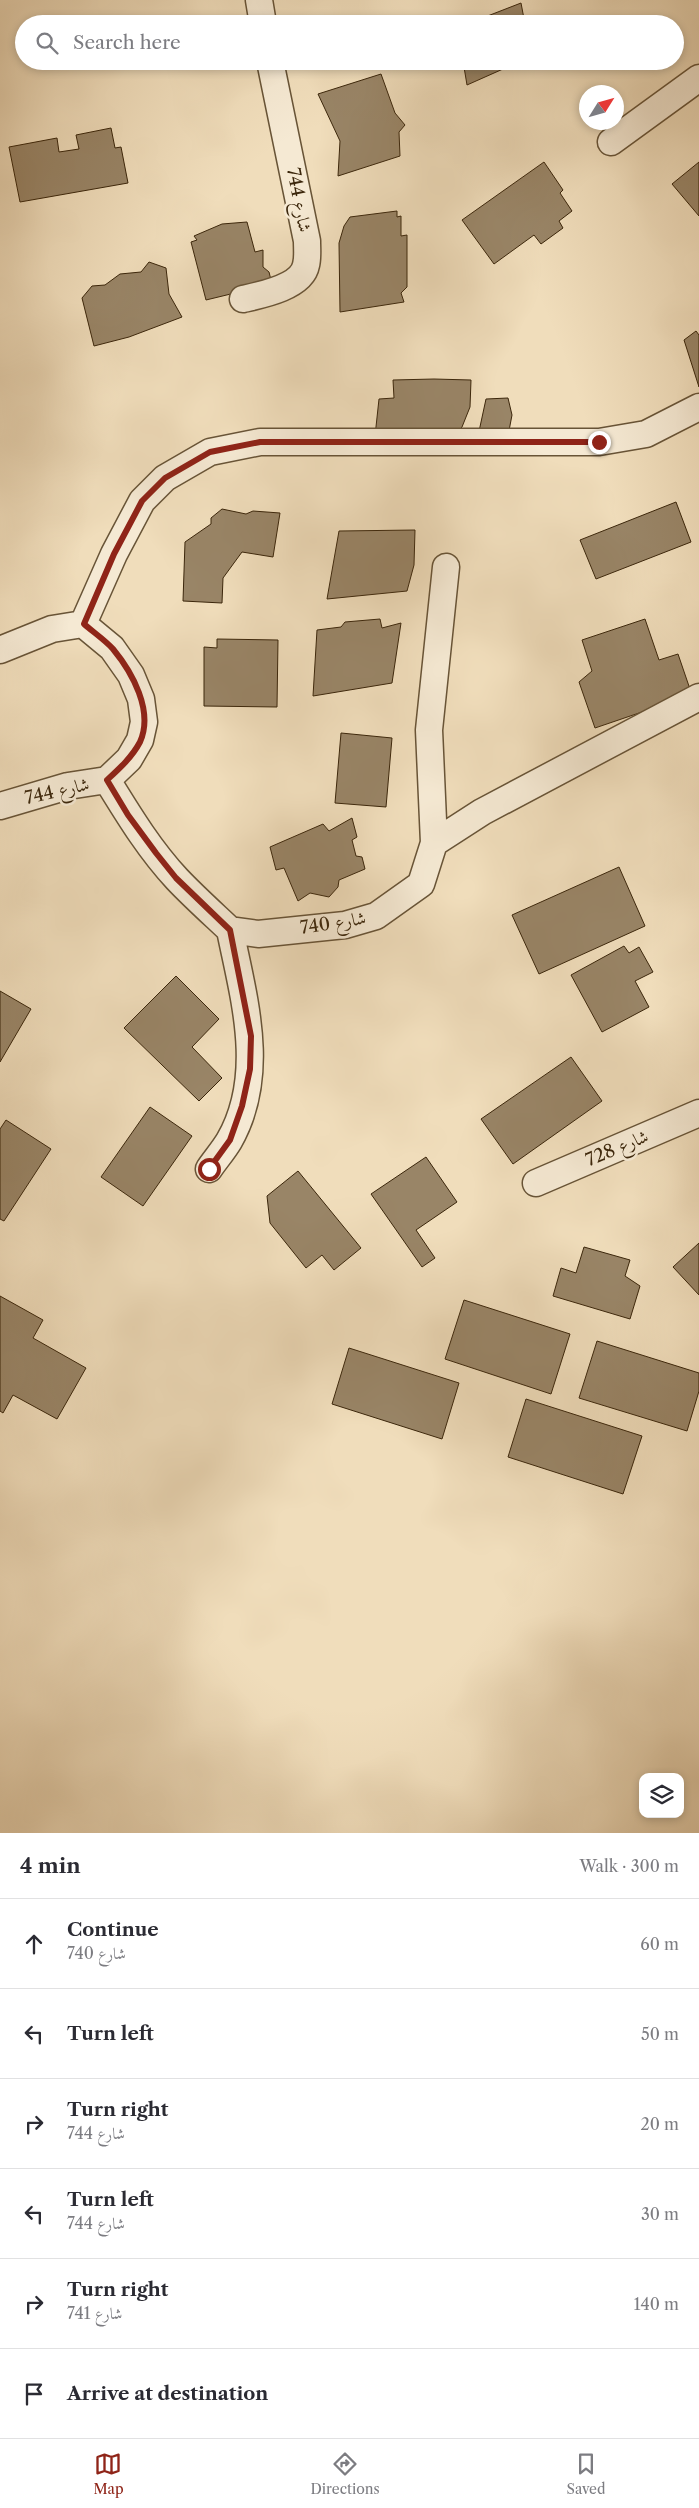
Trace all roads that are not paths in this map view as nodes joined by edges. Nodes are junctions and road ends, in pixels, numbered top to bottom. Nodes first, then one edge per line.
1 (259, 0) edge
2 (262, 15) edge
3 (272, 70) edge
4 (699, 78) edge
5 (611, 142) dead end
6 (243, 299) dead end
7 (699, 407) edge
8 (446, 567) dead end
9 (84, 624) junction
10 (0, 650) edge
11 (699, 697) edge
12 (107, 780) junction
13 (0, 806) edge
14 (434, 842) junction
15 (230, 930) junction
16 (699, 1114) edge
17 (209, 1169) dead end
18 (536, 1184) dead end

1 - 2 street
3 - 6 street, شارع 744
4 - 5 street
7 - 9 street
8 - 14 street, شارع 740
9 - 10 street
9 - 12 street, شارع 744
11 - 14 street
12 - 13 street, شارع 744
12 - 15 street
14 - 15 street, شارع 740
15 - 17 street
16 - 18 street, شارع 728

